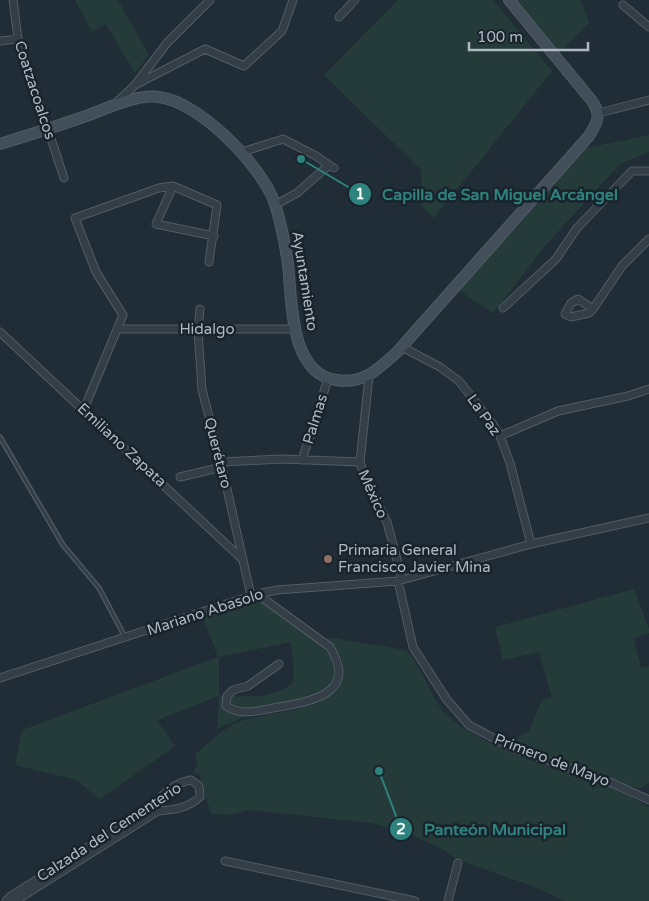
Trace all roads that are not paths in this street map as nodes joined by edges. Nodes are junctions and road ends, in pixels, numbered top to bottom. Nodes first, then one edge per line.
1 (13, 0) edge
2 (210, 0) edge
3 (293, 0) edge
4 (355, 0) edge
5 (509, 0) edge
6 (623, 5) dead end
7 (339, 17) dead end
8 (649, 27) edge
9 (18, 39) junction
10 (0, 41) edge
11 (135, 85) junction
12 (649, 100) edge
13 (113, 106) junction
14 (599, 113) junction
15 (48, 129) junction
16 (0, 144) edge
17 (242, 152) junction
18 (649, 171) edge
19 (64, 178) dead end
20 (173, 186) junction
21 (275, 205) junction
22 (214, 236) junction
23 (649, 239) edge
24 (209, 262) dead end
25 (503, 308) dead end
26 (200, 309) dead end
27 (593, 310) dead end
28 (118, 329) junction
29 (295, 329) junction
30 (198, 330) junction
31 (0, 332) edge
32 (402, 347) junction
33 (369, 376) junction
34 (328, 379) junction
35 (649, 389) edge
36 (84, 409) junction
37 (500, 436) junction
38 (0, 437) edge
39 (302, 460) junction
40 (360, 462) junction
41 (221, 464) junction
42 (180, 477) dead end
43 (649, 518) edge
44 (531, 544) junction
45 (242, 559) junction
46 (400, 580) junction
47 (254, 595) junction
48 (126, 638) junction
49 (280, 664) dead end
50 (0, 678) edge
51 (649, 800) edge
52 (156, 808) junction
53 (225, 861) dead end
54 (458, 863) dead end
55 (6, 901) edge
56 (15, 901) edge
57 (416, 901) edge
58 (448, 901) edge

1 - 9 street, Coatzacoalcos
2 - 11 street
3 - 11 street
4 - 7 street
5 - 14 street
6 - 8 street
9 - 10 street
9 - 15 street, Coatzacoalcos
11 - 13 street
12 - 14 street
13 - 15 street, Ayuntamiento
13 - 17 street, Ayuntamiento
14 - 32 street
15 - 16 street, Ayuntamiento
15 - 19 street, Coatzacoalcos
17 - 21 street, Ayuntamiento
17 - 21 street
18 - 25 street
20 - 22 street
20 - 22 street
20 - 28 street
21 - 29 street, Ayuntamiento
22 - 24 street
23 - 27 street
26 - 30 street, Querétaro
28 - 30 street, Hidalgo
28 - 36 street
29 - 30 street, Hidalgo
29 - 34 street, Ayuntamiento
30 - 41 street, Querétaro
31 - 36 street, Emiliano Zapata
32 - 33 street
32 - 37 street, La Paz
33 - 34 street
33 - 40 street, México
34 - 39 street, Palmas
35 - 37 street
36 - 45 street, Emiliano Zapata
37 - 44 street, La Paz
38 - 48 lane
39 - 40 street
39 - 41 street
40 - 46 street, México
41 - 42 street
41 - 45 street, Querétaro
43 - 44 street, Mariano Abasolo
44 - 46 street, Mariano Abasolo
45 - 47 street, Querétaro
46 - 47 street, Mariano Abasolo
46 - 51 street, Primero de Mayo
47 - 48 street, Mariano Abasolo
47 - 49 street
48 - 50 street, Mariano Abasolo
52 - 52 street, Calzada del Cementerio
52 - 55 street, Calzada del Cementerio
52 - 56 street, Calzada del Cementerio
53 - 57 street
54 - 58 street

